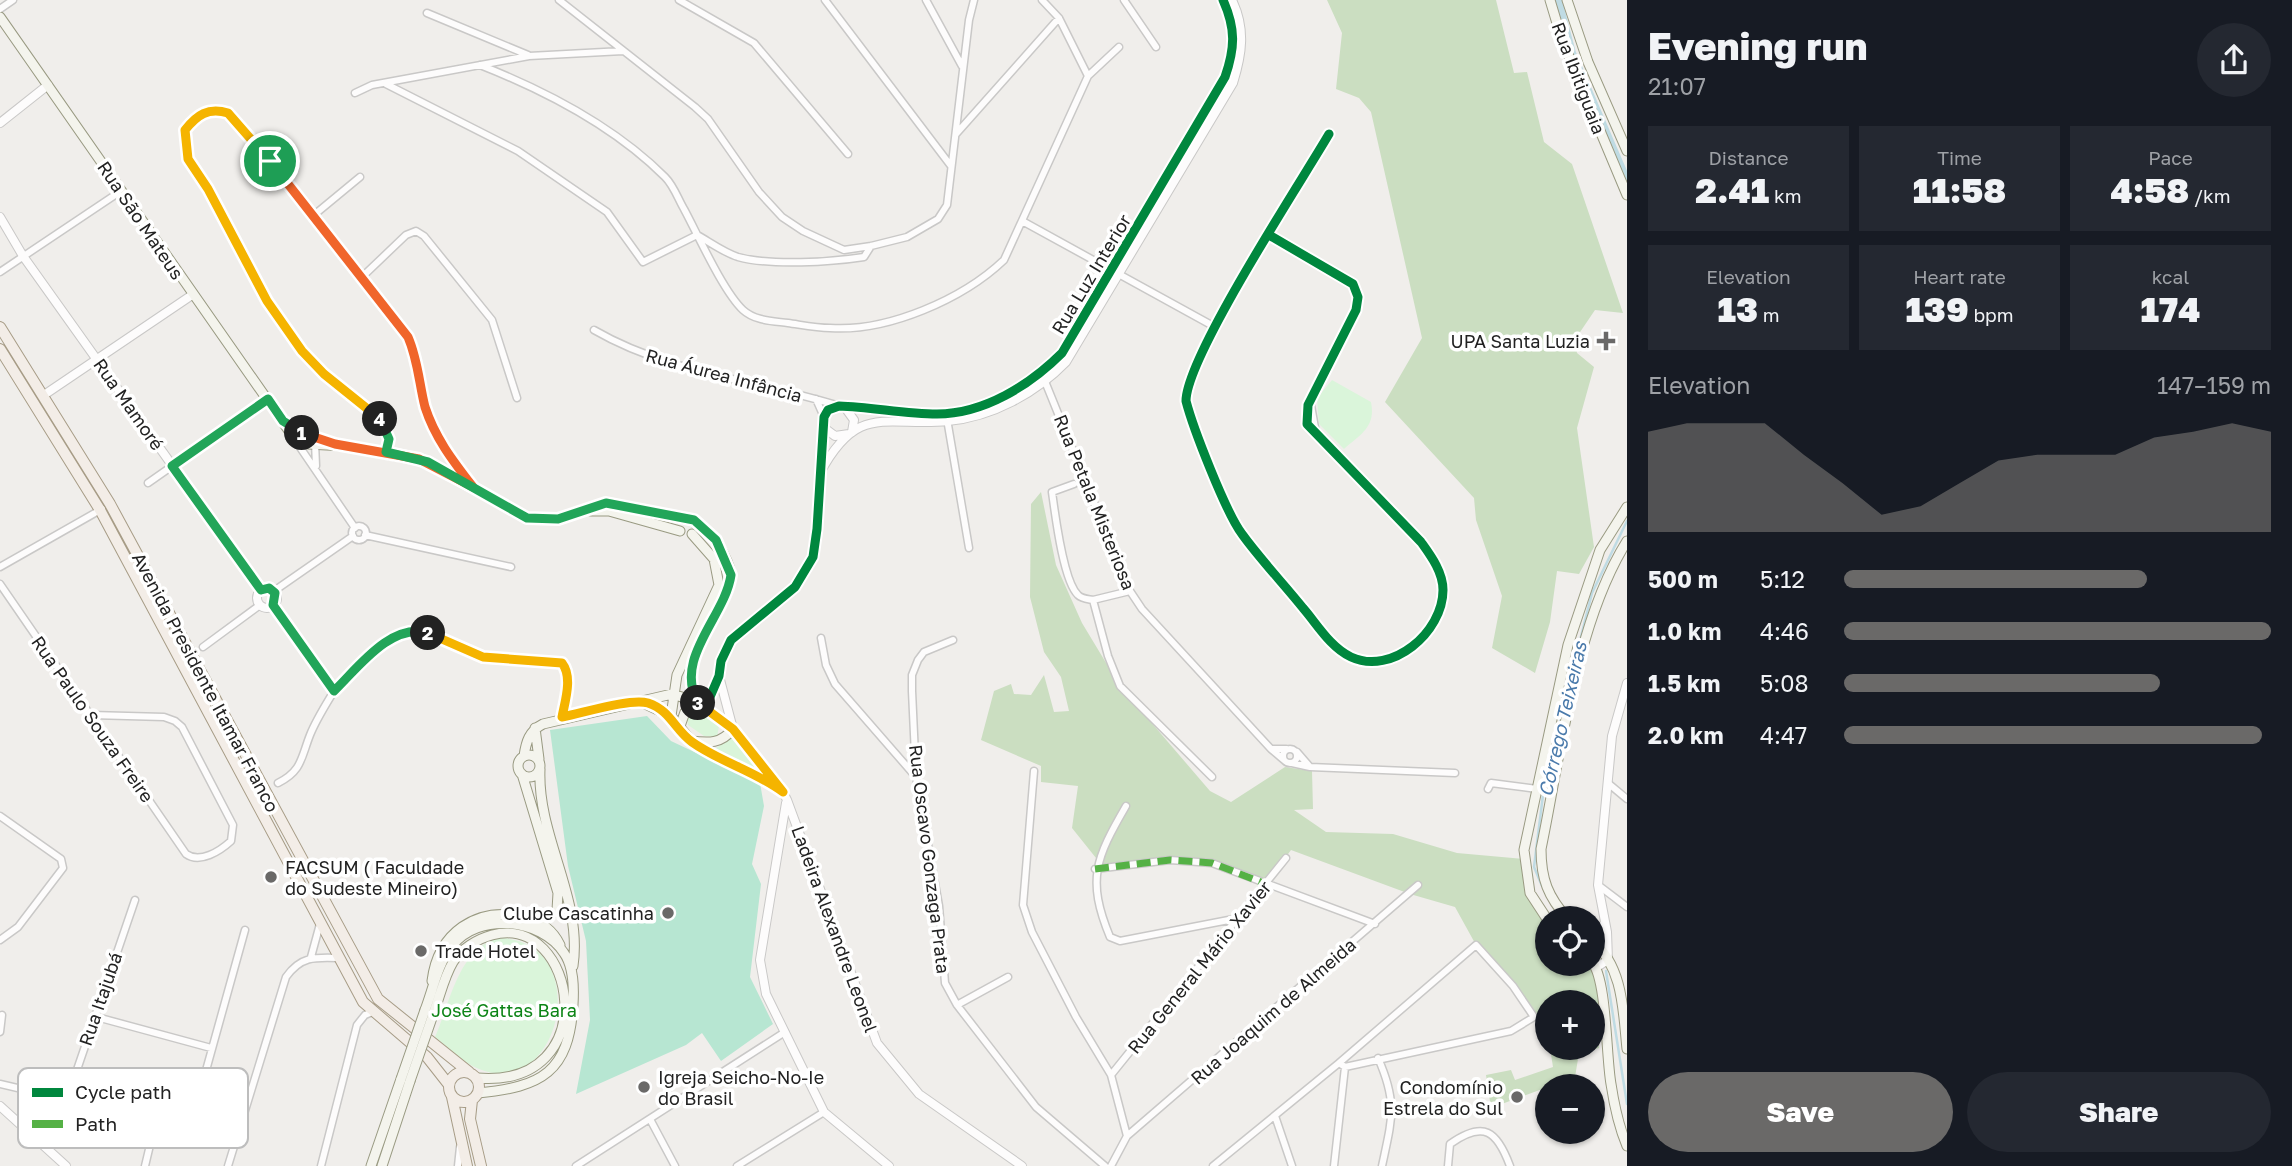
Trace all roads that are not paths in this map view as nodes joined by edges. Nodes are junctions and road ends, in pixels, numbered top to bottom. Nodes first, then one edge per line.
1 (13, 0) edge
2 (559, 0) edge
3 (679, 0) edge
4 (825, 0) edge
5 (926, 0) edge
6 (974, 0) edge
7 (1042, 0) edge
8 (1124, 0) edge
9 (1223, 0) edge
10 (1232, 0) edge
11 (1550, 0) edge
12 (1567, 0) edge
13 (0, 9) edge
14 (427, 13) dead end
15 (0, 17) edge
16 (1059, 18) junction
17 (1119, 47) dead end
18 (1156, 47) dead end
19 (622, 51) junction
20 (529, 55) junction
21 (481, 65) junction
22 (963, 68) junction
23 (1088, 76) junction
24 (386, 84) junction
25 (48, 85) junction
26 (355, 93) dead end
27 (0, 123) edge
28 (1329, 134) dead end
29 (955, 135) junction
30 (1627, 151) edge
31 (848, 154) dead end
32 (951, 166) junction
33 (360, 177) dead end
34 (121, 191) junction
35 (1627, 195) edge
36 (314, 215) junction
37 (0, 217) edge
38 (1024, 222) junction
39 (698, 235) junction
40 (1269, 235) junction
41 (871, 246) junction
42 (23, 256) junction
43 (0, 272) edge
44 (1115, 272) junction
45 (362, 278) junction
46 (192, 295) junction
47 (0, 327) edge
48 (1215, 327) junction
49 (594, 330) dead end
50 (0, 349) edge
51 (7, 359) junction
52 (97, 359) junction
53 (1042, 374) junction
54 (1046, 383) junction
55 (44, 395) junction
56 (517, 398) dead end
57 (268, 399) junction
58 (816, 399) junction
59 (841, 406) junction
60 (947, 417) junction
61 (824, 418) junction
62 (283, 421) junction
63 (823, 428) junction
64 (850, 433) junction
65 (293, 438) junction
66 (315, 442) junction
67 (386, 452) junction
68 (172, 466) junction
69 (316, 468) junction
70 (819, 476) junction
71 (148, 483) dead end
72 (1074, 484) dead end
73 (473, 487) junction
74 (105, 507) junction
75 (1627, 507) edge
76 (579, 512) junction
77 (685, 519) junction
78 (355, 528) junction
79 (694, 529) junction
80 (680, 531) junction
81 (365, 535) junction
82 (353, 536) junction
83 (1627, 541) edge
84 (969, 548) dead end
85 (0, 567) edge
86 (510, 567) dead end
87 (0, 584) edge
88 (261, 590) junction
89 (274, 591) junction
90 (1130, 591) junction
91 (1093, 600) junction
92 (260, 605) junction
93 (273, 605) junction
94 (821, 638) dead end
95 (953, 640) dead end
96 (203, 647) dead end
97 (677, 675) junction
98 (719, 676) junction
99 (1627, 683) edge
100 (334, 691) junction
101 (672, 694) junction
102 (654, 698) junction
103 (640, 702) junction
104 (698, 702) junction
105 (91, 715) junction
106 (671, 716) junction
107 (562, 717) junction
108 (535, 728) junction
109 (679, 729) junction
110 (733, 729) junction
111 (691, 741) junction
112 (1288, 748) junction
113 (1271, 749) junction
114 (1296, 752) junction
115 (524, 756) junction
116 (1288, 762) junction
117 (539, 764) junction
118 (1310, 767) junction
119 (1034, 771) dead end
120 (1455, 773) dead end
121 (522, 775) junction
122 (916, 777) junction
123 (1212, 777) dead end
124 (278, 783) dead end
125 (1609, 784) junction
126 (1488, 789) dead end
127 (1537, 789) junction
128 (785, 796) junction
129 (1627, 799) edge
130 (1126, 806) dead end
131 (0, 817) edge
132 (1286, 858) dead end
133 (1095, 869) junction
134 (1266, 884) junction
135 (1418, 885) dead end
136 (1598, 885) junction
137 (135, 900) dead end
138 (1538, 906) edge
139 (1556, 906) edge
140 (1601, 906) edge
141 (1627, 907) edge
142 (1239, 918) junction
143 (538, 923) junction
144 (1375, 923) junction
145 (320, 924) junction
146 (1605, 927) edge
147 (245, 930) dead end
148 (0, 940) edge
149 (563, 950) junction
150 (310, 957) junction
151 (1605, 957) edge
152 (339, 958) junction
153 (1608, 960) junction
154 (1605, 961) edge
155 (572, 972) junction
156 (1597, 976) edge
157 (1008, 977) dead end
158 (430, 997) junction
159 (957, 1005) junction
160 (429, 1011) junction
161 (372, 1012) junction
162 (2, 1015) dead end
163 (93, 1016) junction
164 (0, 1032) edge
165 (785, 1032) junction
166 (211, 1048) junction
167 (1627, 1049) edge
168 (1378, 1058) junction
169 (1342, 1065) junction
170 (77, 1068) edge
171 (206, 1068) edge
172 (473, 1075) junction
173 (1111, 1075) junction
174 (406, 1080) junction
175 (0, 1083) edge
176 (449, 1084) junction
177 (18, 1087) edge
178 (248, 1096) edge
179 (452, 1097) junction
180 (475, 1097) junction
181 (0, 1106) edge
182 (824, 1112) junction
183 (1275, 1116) junction
184 (651, 1121) junction
185 (18, 1122) edge
186 (1127, 1136) junction
187 (461, 1142) junction
188 (1627, 1146) edge
189 (46, 1148) edge
190 (149, 1148) edge
191 (233, 1148) edge
192 (885, 1165) edge
193 (66, 1166) edge
194 (145, 1166) edge
195 (228, 1166) edge
196 (321, 1166) edge
197 (371, 1166) edge
198 (382, 1166) edge
199 (458, 1166) edge
200 (467, 1166) edge
201 (481, 1166) edge
202 (576, 1166) edge
203 (675, 1166) edge
204 (737, 1166) edge
205 (1023, 1166) edge
206 (1105, 1166) edge
207 (1111, 1166) edge
208 (1213, 1166) edge
209 (1293, 1166) edge
210 (1334, 1166) edge
211 (1382, 1166) edge
212 (1448, 1166) edge
213 (1510, 1166) edge

1 - 13 street
2 - 19 street
3 - 31 street
4 - 32 street
5 - 22 street
6 - 22 street
7 - 16 street
8 - 18 street
9 - 44 street, Rua Luz Interior
10 - 44 street, Rua Luz Interior
11 - 35 main road, Rua Ibitiguaia
12 - 30 main road, Rua Ibitiguaia
14 - 20 street
15 - 25 main road, Rua São Mateus
16 - 23 street
16 - 29 street
17 - 23 street
19 - 20 street
19 - 41 street
20 - 21 street
21 - 24 street
21 - 39 street
22 - 29 street
23 - 38 street
24 - 26 street
24 - 39 street
25 - 27 street
25 - 34 main road, Rua São Mateus
28 - 40 street
29 - 32 street
32 - 41 street
33 - 36 street
34 - 42 street
34 - 46 main road, Rua São Mateus
36 - 45 street
36 - 67 street
37 - 42 street, Rua Mamoré
38 - 39 street
38 - 44 street
39 - 41 street
40 - 48 street
40 - 48 street
42 - 43 street
42 - 52 street, Rua Mamoré
44 - 48 street
44 - 53 street, Rua Luz Interior
44 - 54 street, Rua Luz Interior
45 - 56 street
45 - 73 street
46 - 52 street
46 - 57 main road, Rua São Mateus
47 - 55 main road, Avenida Presidente Itamar Franco
49 - 58 street, Rua Áurea Infância
50 - 51 main road, Avenida Presidente Itamar Franco
51 - 55 main road
51 - 74 main road, Avenida Presidente Itamar Franco
52 - 55 street
52 - 68 street, Rua Mamoré
53 - 54 street, Rua Petala Misteriosa
53 - 60 street, Rua Luz Interior
54 - 60 street, Rua Luz Interior
54 - 90 street, Rua Petala Misteriosa
55 - 74 main road, Avenida Presidente Itamar Franco
57 - 62 main road, Rua São Mateus
57 - 68 street
58 - 59 street, Rua Áurea Infância
58 - 61 street, Rua Áurea Infância
59 - 60 street, Rua Luz Interior
59 - 61 street
59 - 64 street
60 - 64 street, Rua Luz Interior
60 - 84 street
61 - 63 street
62 - 65 main road, Rua São Mateus
62 - 66 main road
63 - 64 street
63 - 70 street
64 - 70 street
65 - 66 main road
65 - 69 street
66 - 67 main road
66 - 69 street
67 - 73 main road
68 - 71 street
68 - 88 street, Rua Mamoré
69 - 78 street
70 - 98 street
72 - 91 street
73 - 76 main road
74 - 85 street
74 - 145 main road, Avenida Presidente Itamar Franco
74 - 172 main road, Avenida Presidente Itamar Franco
75 - 127 main road
76 - 77 main road
76 - 80 main road
77 - 79 main road
77 - 80 main road
78 - 81 street
78 - 82 street
79 - 80 main road
79 - 97 main road
79 - 104 main road
81 - 82 street
81 - 86 street
82 - 89 street
83 - 139 main road
87 - 105 street, Rua Paulo Souza Freire
88 - 89 street
88 - 92 street
89 - 93 street
90 - 91 street
90 - 113 street, Rua Petala Misteriosa
91 - 123 street
92 - 93 street
92 - 96 street
93 - 100 street
94 - 122 street
95 - 122 street, Rua Oscavo Gonzaga Prata
97 - 101 main road
97 - 102 main road
98 - 104 street
98 - 110 street
99 - 125 street
100 - 107 street
100 - 124 street
101 - 102 main road
101 - 104 main road, Ladeira Alexandre Leonel
101 - 106 main road
102 - 103 main road
103 - 106 main road
103 - 107 main road
104 - 109 main road
104 - 110 main road, Ladeira Alexandre Leonel
105 - 105 street, Rua Paulo Souza Freire
106 - 109 main road
107 - 108 main road
108 - 115 main road
108 - 117 main road
109 - 111 main road
110 - 111 main road
110 - 128 street, Ladeira Alexandre Leonel
111 - 128 street
112 - 113 street
112 - 114 street
112 - 116 street
113 - 116 street, Rua Petala Misteriosa
114 - 116 street
114 - 118 street
115 - 117 main road
115 - 121 main road
116 - 118 street
117 - 121 main road
117 - 155 main road
118 - 120 street
119 - 173 street
121 - 143 main road
122 - 159 street, Rua Oscavo Gonzaga Prata
125 - 129 street
125 - 136 street
126 - 127 street
127 - 138 main road
128 - 165 street
128 - 205 street, Ladeira Alexandre Leonel
130 - 133 street
131 - 148 street
132 - 134 street, Rua General Mário Xavier
133 - 134 street
133 - 142 street
134 - 142 street, Rua General Mário Xavier
134 - 144 street
135 - 144 street, Rua Joaquim de Almeida
136 - 140 street
136 - 141 street
137 - 163 street, Rua Itajubá
142 - 173 street, Rua General Mário Xavier
143 - 149 main road
143 - 158 main road
144 - 186 street, Rua Joaquim de Almeida
145 - 150 street
145 - 152 main road, Avenida Presidente Itamar Franco
146 - 153 street
147 - 166 street
149 - 155 main road
149 - 158 main road
150 - 152 street
150 - 178 street
151 - 153 main road
152 - 161 main road, Avenida Presidente Itamar Franco
153 - 154 street
153 - 167 main road
155 - 180 main road
156 - 188 main road
157 - 159 street
158 - 160 main road
159 - 206 street, Rua Oscavo Gonzaga Prata
160 - 172 main road
160 - 174 main road, bridge
161 - 176 main road, Avenida Presidente Itamar Franco
161 - 196 street
162 - 164 street
163 - 166 street
163 - 170 street, Rua Itajubá
165 - 182 street
165 - 184 street
166 - 171 street
168 - 169 street
168 - 169 street
168 - 211 street
169 - 183 street
169 - 210 street
172 - 176 main road
172 - 180 main road
173 - 186 street
174 - 197 main road
174 - 198 main road
175 - 177 street
176 - 179 main road
179 - 180 main road
179 - 187 main road
180 - 201 main road
181 - 185 street
182 - 192 street
182 - 204 street
183 - 208 street
183 - 209 street
184 - 202 street
184 - 203 street
186 - 207 street
187 - 199 street
187 - 200 main road
189 - 193 street
190 - 194 street
191 - 195 street
212 - 213 street

